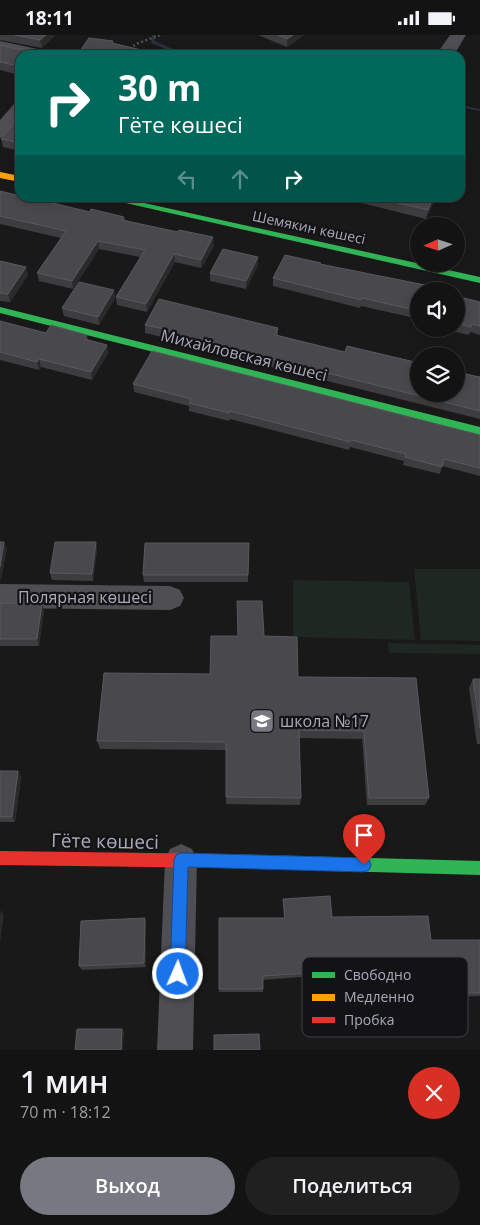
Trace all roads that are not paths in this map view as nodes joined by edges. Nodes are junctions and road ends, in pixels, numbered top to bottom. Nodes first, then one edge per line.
1 (458, 35) edge
2 (0, 46) edge
3 (18, 50) edge
4 (448, 50) edge
5 (15, 114) edge
6 (0, 132) edge
7 (0, 175) edge
8 (15, 178) edge
9 (126, 202) edge
10 (480, 280) edge
11 (0, 310) edge
12 (480, 431) edge
13 (0, 596) edge
14 (170, 598) dead end
15 (0, 858) edge
16 (181, 860) junction
17 (480, 868) edge
18 (175, 1050) edge

1 - 4 street
2 - 3 street
5 - 6 street
7 - 8 street
9 - 10 street, Шемякин көшесі
11 - 12 street, Михайловская көшесі
13 - 14 street, Полярная көшесі
15 - 16 street, Гёте көшесі
16 - 17 street, Гёте көшесі
16 - 18 street

